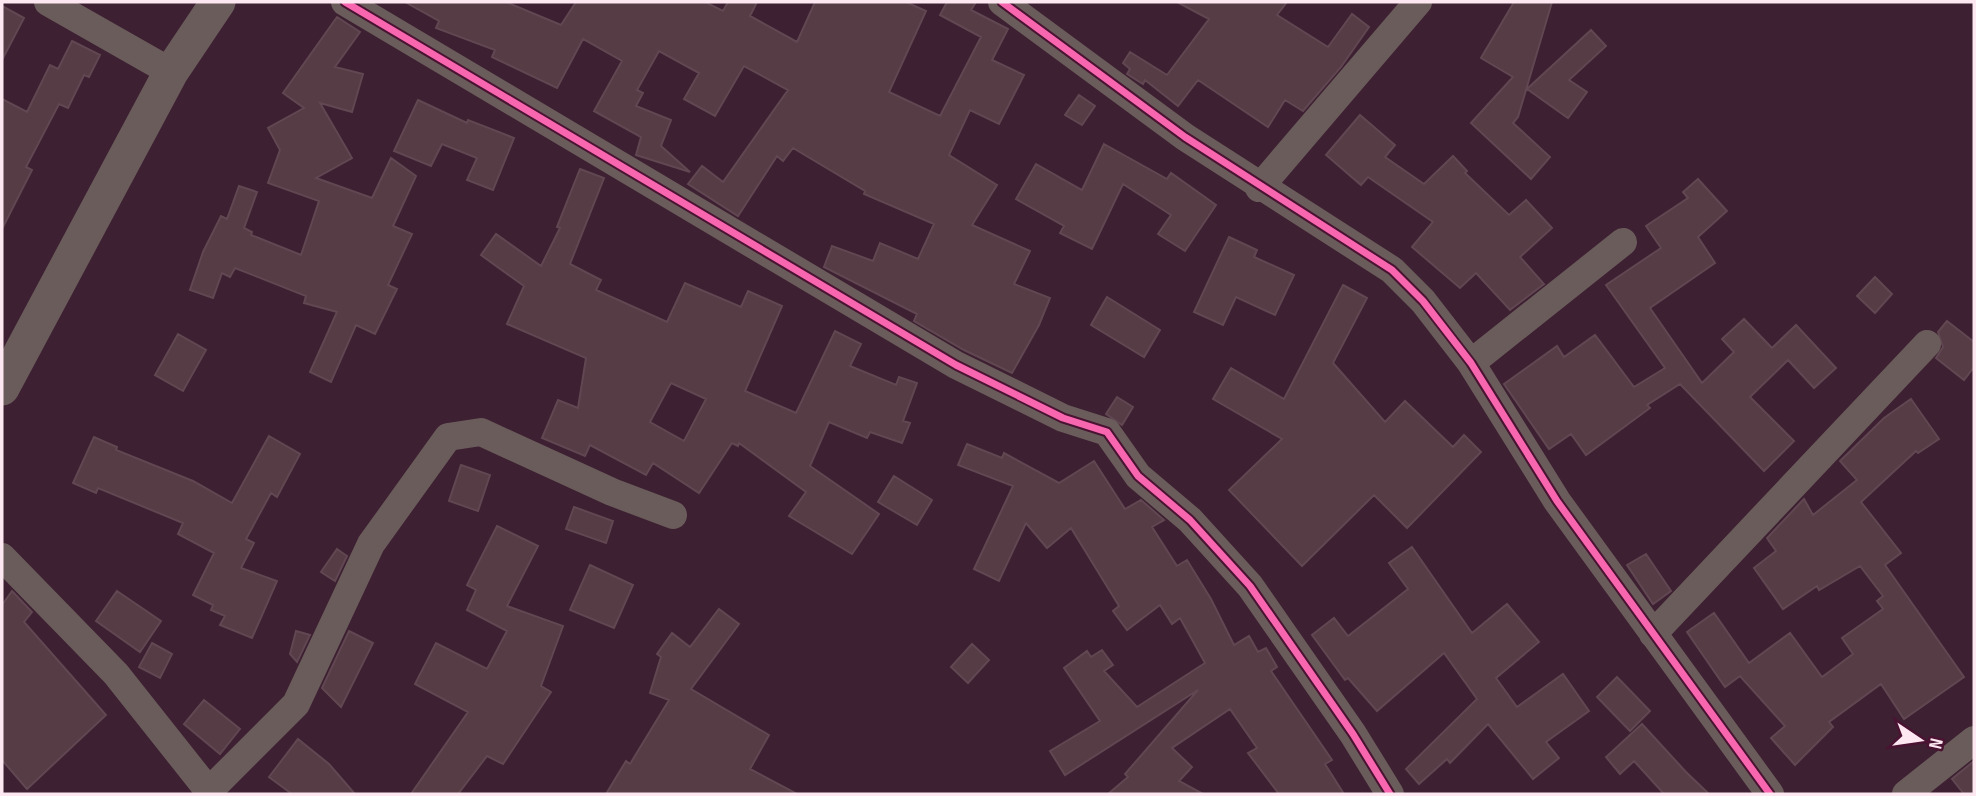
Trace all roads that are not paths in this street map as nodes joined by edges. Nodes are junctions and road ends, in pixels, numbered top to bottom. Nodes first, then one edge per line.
1 (48, 2) edge
2 (218, 2) edge
3 (345, 2) edge
4 (1002, 2) edge
5 (1418, 2) edge
6 (171, 72) junction
7 (1259, 188) junction
8 (1623, 242) dead end
9 (1927, 344) dead end
10 (1471, 363) junction
11 (2, 388) edge
12 (673, 515) dead end
13 (2, 557) edge
14 (1653, 634) junction
15 (1974, 740) edge
16 (207, 792) edge
17 (1390, 794) edge
18 (1770, 794) edge
19 (1906, 794) edge

1 - 6 street
2 - 6 street
3 - 17 street
4 - 7 street
5 - 7 street
6 - 11 street
7 - 10 street
8 - 10 street
9 - 14 street
10 - 14 street
12 - 16 street
13 - 16 street
14 - 18 street
15 - 19 street

